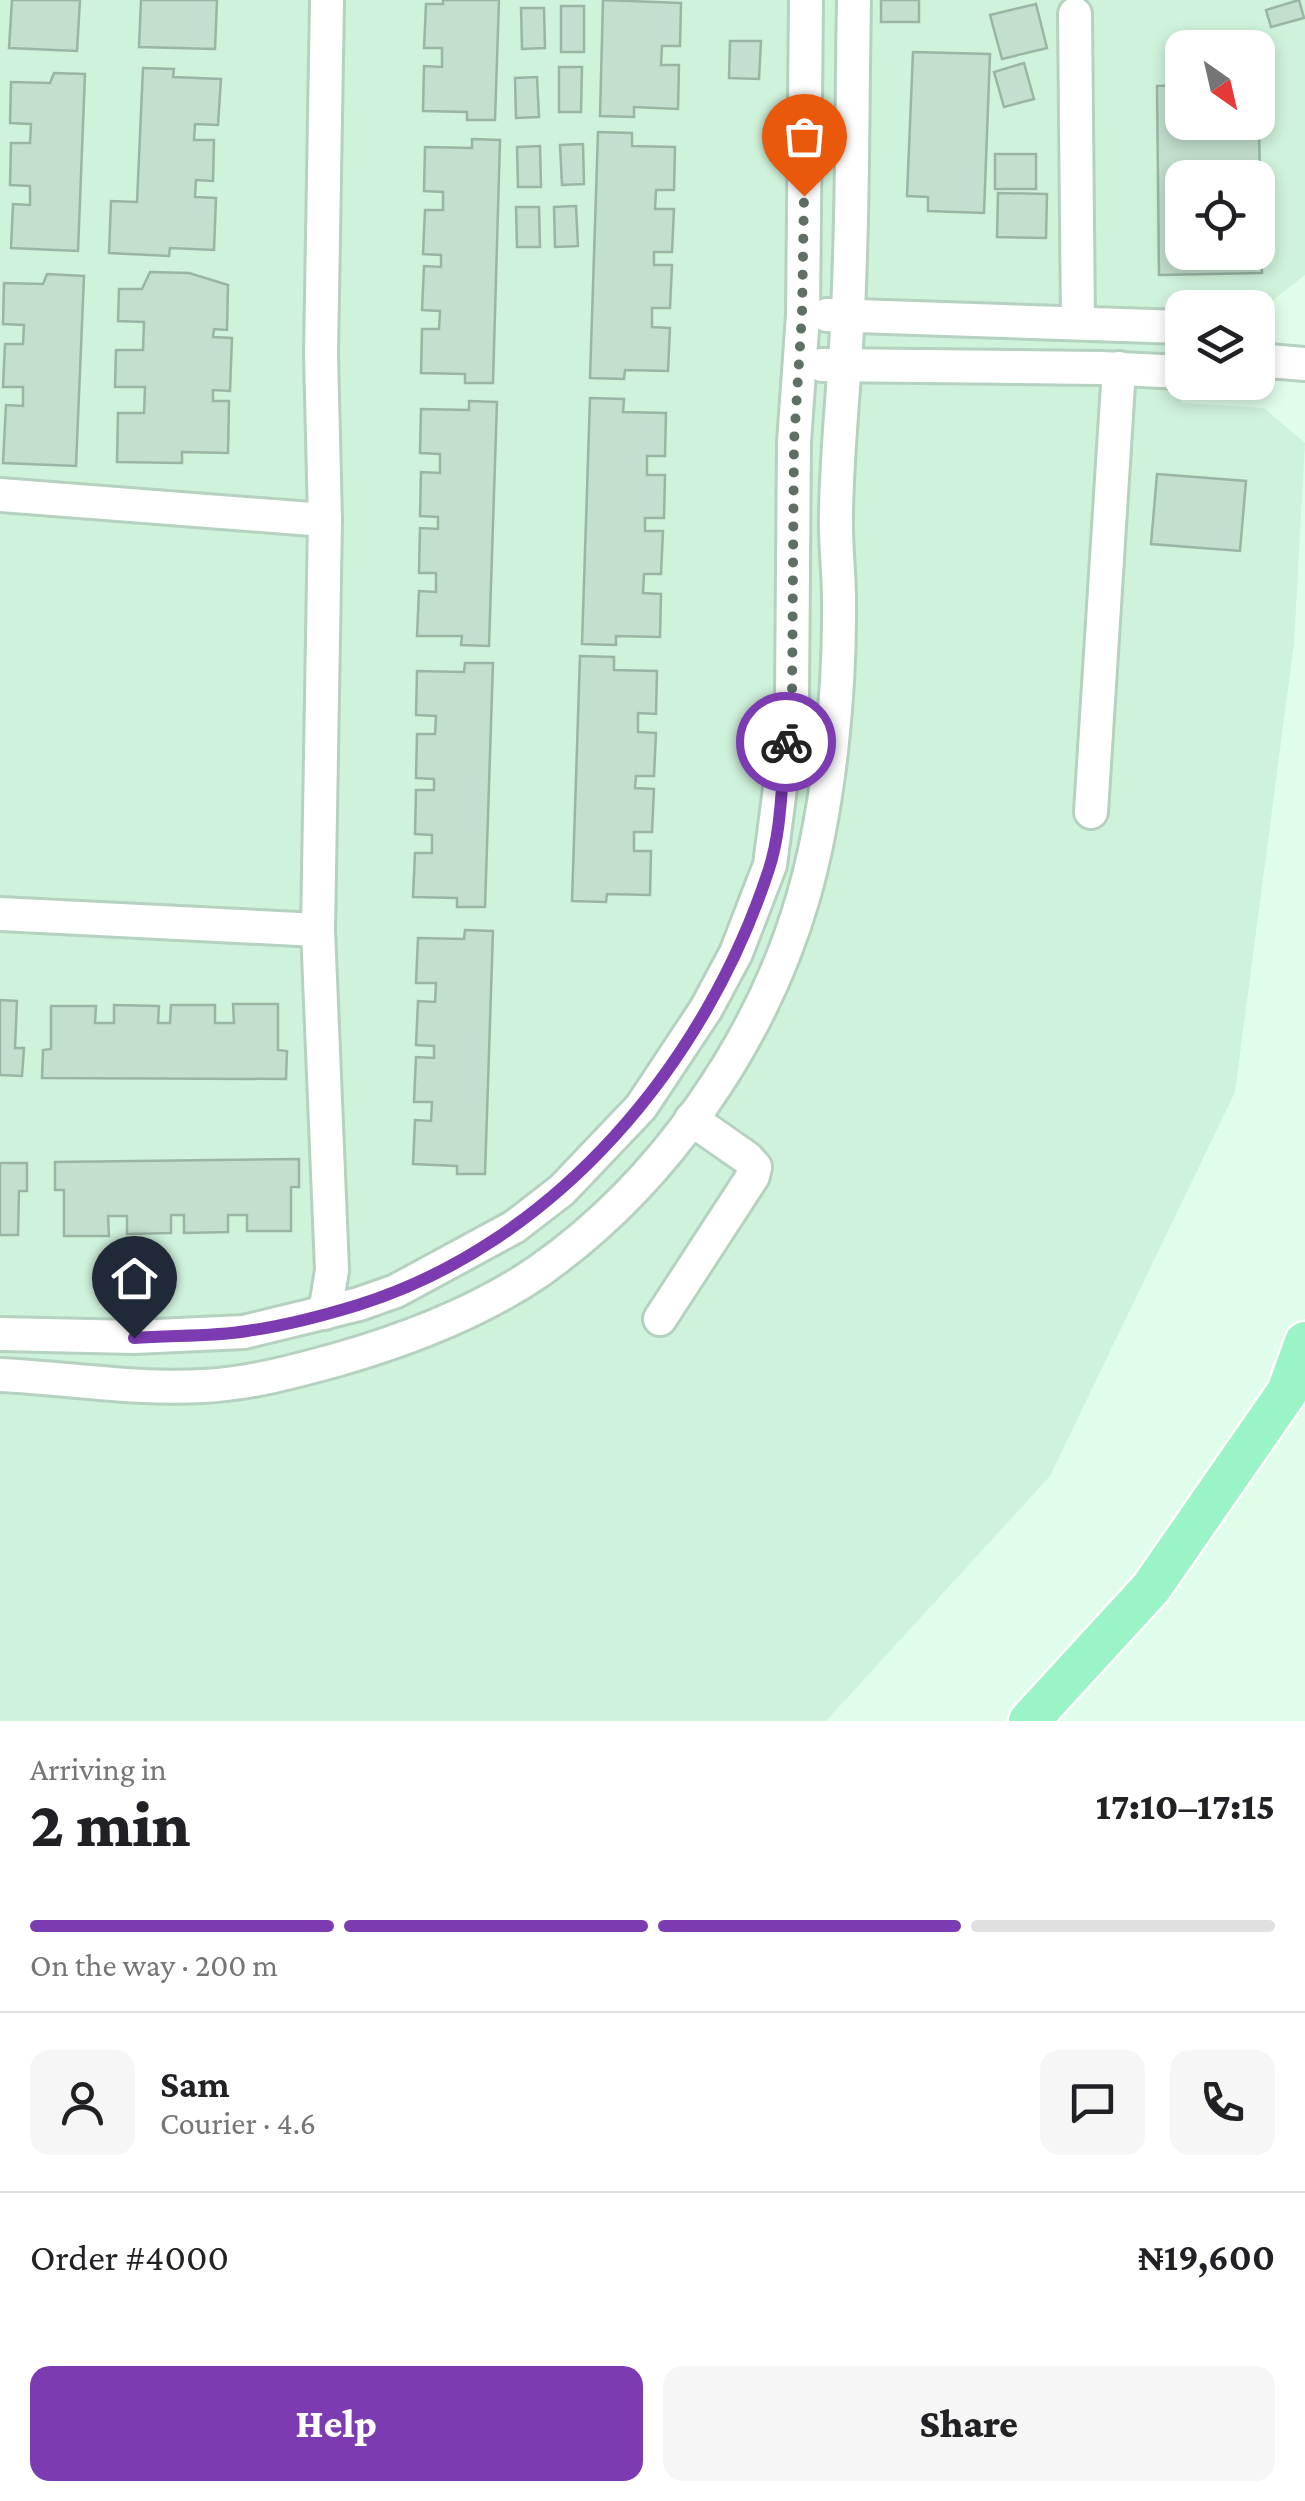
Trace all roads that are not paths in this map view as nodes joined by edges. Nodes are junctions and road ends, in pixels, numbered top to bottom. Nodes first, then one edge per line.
1 (327, 0) edge
2 (806, 0) edge
3 (854, 0) edge
4 (1075, 14) dead end
5 (802, 314) junction
6 (848, 315) junction
7 (1090, 324) junction
8 (1165, 326) edge
9 (1275, 361) edge
10 (1305, 364) edge
11 (798, 365) junction
12 (844, 365) junction
13 (1109, 368) junction
14 (1165, 371) edge
15 (0, 495) edge
16 (325, 520) junction
17 (1091, 812) dead end
18 (0, 914) edge
19 (318, 930) junction
20 (656, 1084) junction
21 (693, 1115) junction
22 (325, 1314) junction
23 (660, 1319) dead end
24 (0, 1334) edge
25 (1305, 1342) edge
26 (0, 1375) edge
27 (1028, 1721) edge

1 - 16 lane
2 - 5 lane
3 - 6 lane
4 - 7 lane
5 - 6 lane
5 - 11 lane
6 - 7 lane
6 - 12 lane
7 - 8 lane
7 - 13 lane
9 - 10 lane
11 - 12 lane
11 - 20 lane
12 - 13 lane
12 - 21 lane
13 - 14 lane
13 - 17 lane
15 - 16 lane
16 - 19 lane
18 - 19 lane
19 - 22 lane
20 - 21 lane
20 - 22 lane
21 - 23 lane
21 - 26 lane
22 - 24 lane
25 - 27 main road

